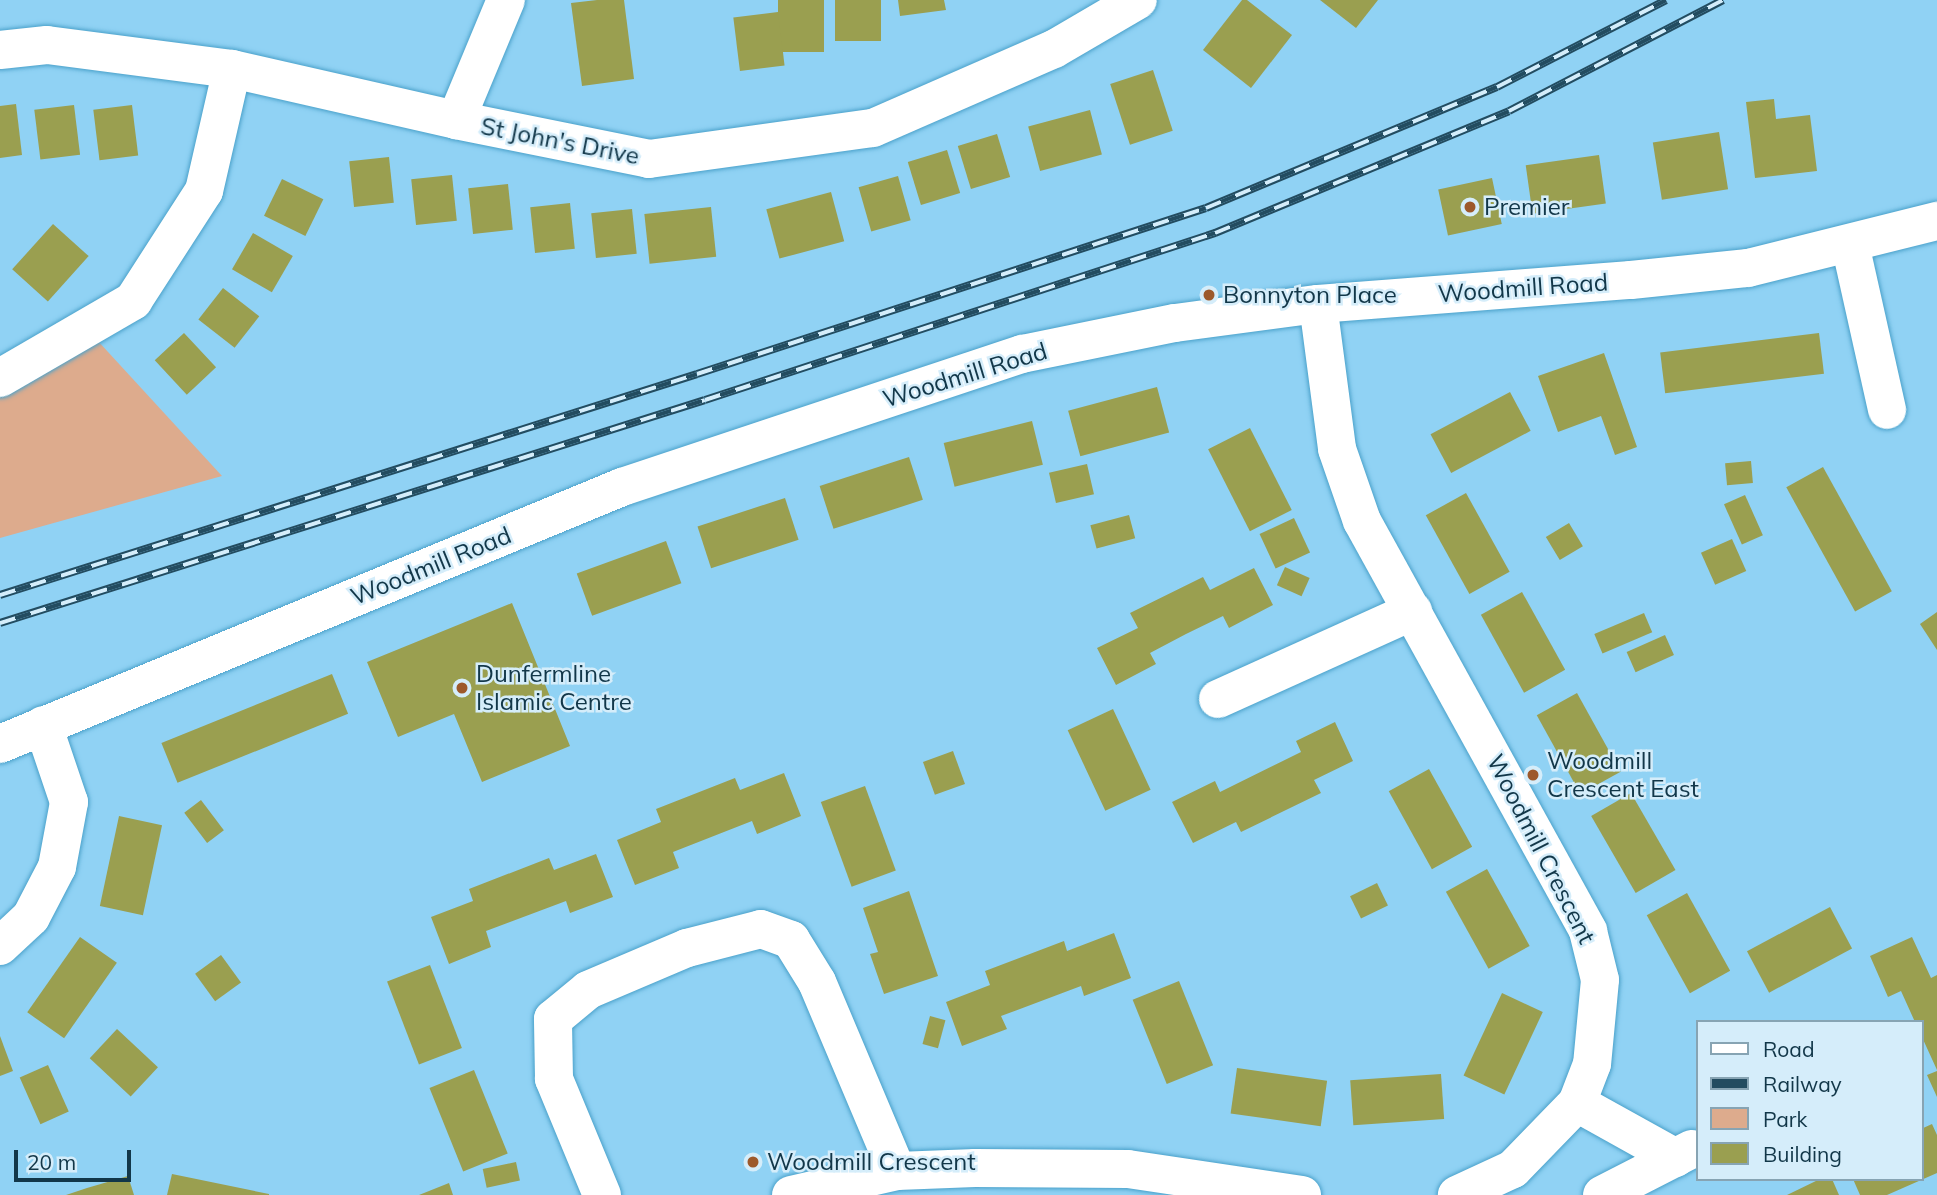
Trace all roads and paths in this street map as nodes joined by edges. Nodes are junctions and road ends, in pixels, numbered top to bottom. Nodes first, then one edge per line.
1 (506, 0) edge
2 (1138, 0) edge
3 (0, 50) edge
4 (232, 69) junction
5 (456, 120) junction
6 (1937, 221) edge
7 (1850, 244) junction
8 (1318, 304) junction
9 (0, 377) edge
10 (1887, 410) dead end
11 (1413, 611) junction
12 (1217, 699) dead end
13 (43, 725) junction
14 (0, 744) edge
15 (0, 946) edge
16 (1577, 1103) junction
17 (1687, 1153) edge
18 (897, 1171) junction
19 (602, 1195) edge
20 (791, 1195) edge
21 (1302, 1195) edge
22 (1457, 1195) edge
23 (1602, 1195) edge

1 - 5 street
2 - 5 street, St John's Drive
3 - 4 street, St John's Drive
4 - 5 street, St John's Drive
4 - 9 street
6 - 7 street, Woodmill Road
7 - 8 street, Woodmill Road
7 - 10 street
8 - 11 street, Woodmill Crescent
8 - 13 street, Woodmill Road
11 - 12 street
11 - 16 street, Woodmill Crescent
13 - 14 street, Woodmill Road
13 - 15 street
16 - 17 street
16 - 22 street, Woodmill Crescent
17 - 23 street
18 - 19 street
18 - 20 street
18 - 21 street

